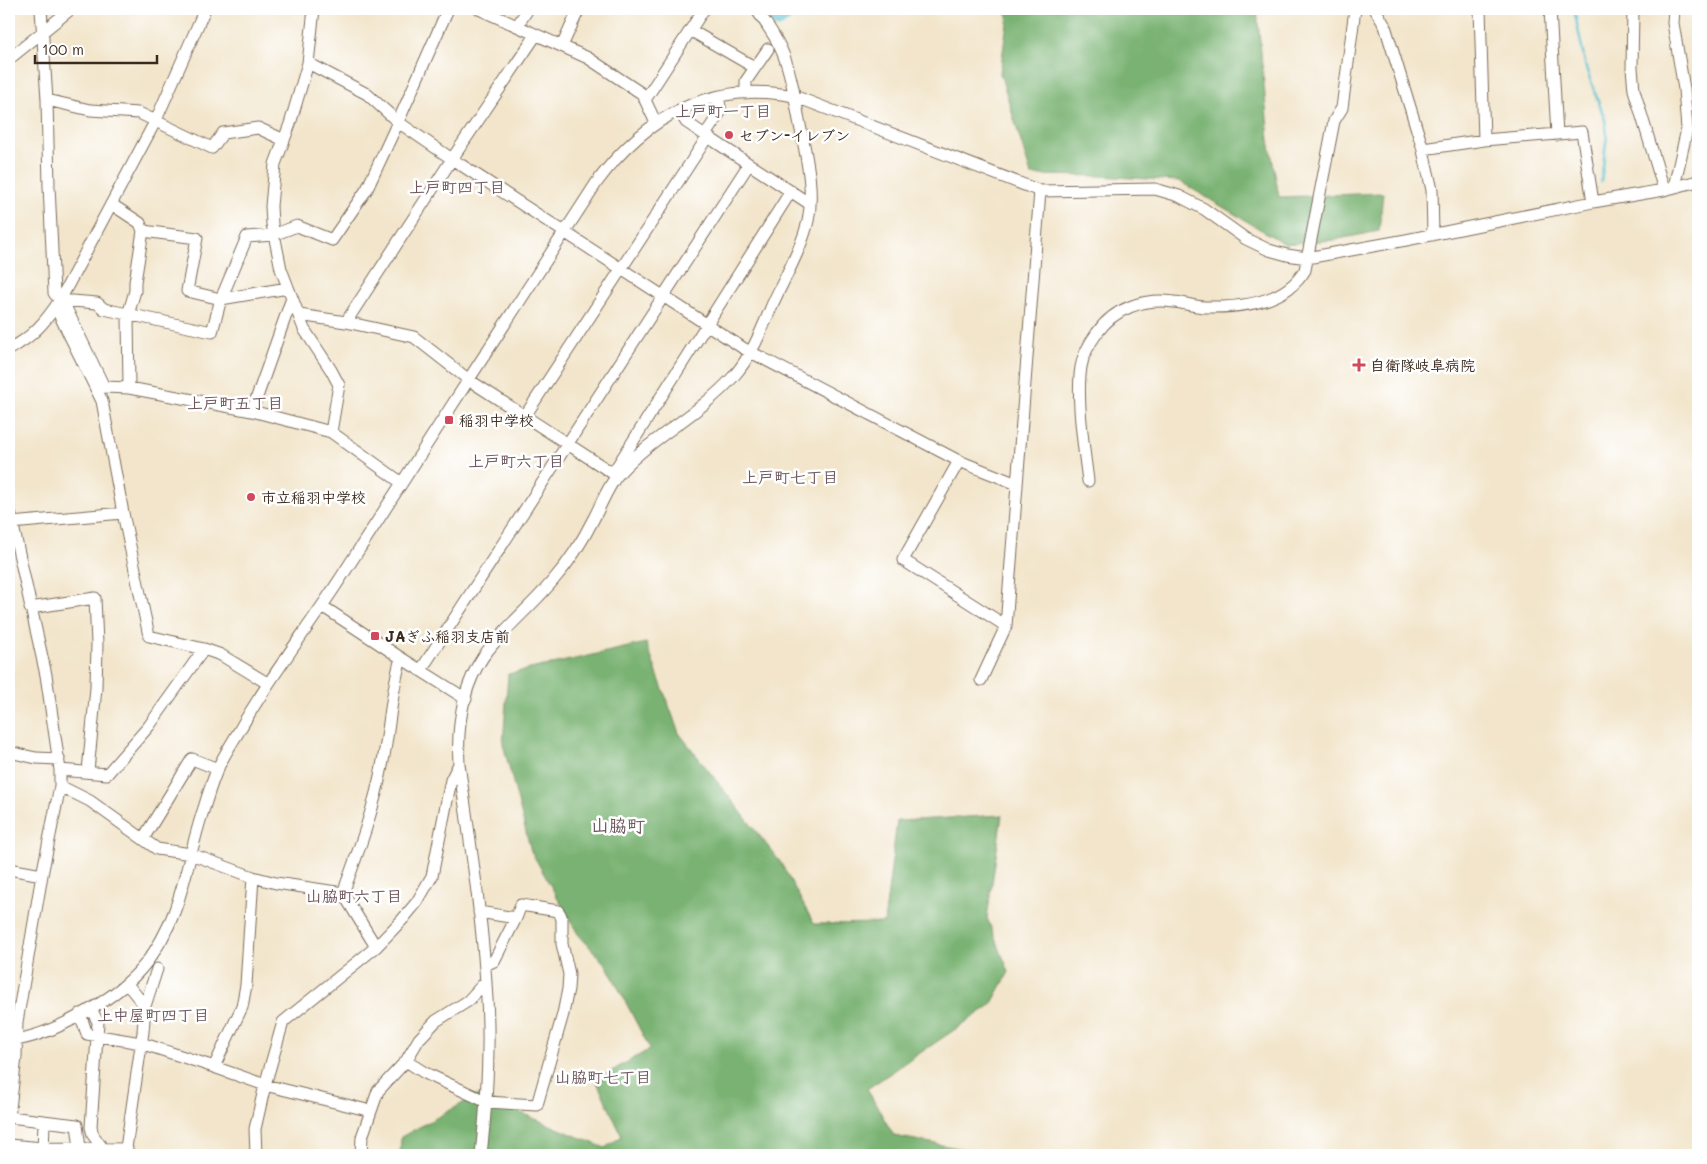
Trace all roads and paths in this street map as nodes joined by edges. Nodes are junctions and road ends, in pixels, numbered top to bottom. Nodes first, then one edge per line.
1 (41, 9) edge
2 (71, 9) edge
3 (205, 9) edge
4 (314, 9) edge
5 (448, 9) edge
6 (479, 9) edge
7 (528, 9) edge
8 (579, 9) edge
9 (704, 9) edge
10 (756, 9) edge
11 (1355, 9) edge
12 (1375, 9) edge
13 (1480, 9) edge
14 (1550, 9) edge
15 (1633, 9) edge
16 (1674, 9) edge
17 (517, 26) junction
18 (690, 30) junction
19 (41, 32) junction
20 (536, 35) junction
21 (562, 46) junction
22 (768, 48) dead end
23 (9, 59) edge
24 (308, 63) junction
25 (754, 67) junction
26 (746, 93) junction
27 (794, 96) junction
28 (647, 97) junction
29 (718, 97) junction
30 (47, 100) junction
31 (679, 110) junction
32 (156, 120) junction
33 (398, 122) junction
34 (656, 123) junction
35 (706, 135) junction
36 (1557, 135) junction
37 (284, 140) junction
38 (1484, 140) junction
39 (1423, 149) junction
40 (452, 158) junction
41 (749, 164) junction
42 (1698, 181) edge
43 (1669, 188) junction
44 (1040, 191) junction
45 (791, 192) junction
46 (1593, 202) junction
47 (111, 204) junction
48 (810, 204) junction
49 (143, 231) junction
50 (565, 232) junction
51 (273, 235) junction
52 (1433, 235) junction
53 (1307, 258) junction
54 (621, 269) junction
55 (290, 293) junction
56 (664, 296) junction
57 (221, 299) junction
58 (60, 300) junction
59 (128, 315) junction
60 (299, 315) junction
61 (346, 322) junction
62 (707, 324) junction
63 (9, 349) edge
64 (751, 352) junction
65 (469, 380) junction
66 (129, 388) junction
67 (252, 411) junction
68 (525, 416) junction
69 (331, 432) junction
70 (568, 444) junction
71 (959, 460) junction
72 (615, 475) junction
73 (1088, 481) dead end
74 (402, 482) junction
75 (1017, 484) junction
76 (9, 508) edge
77 (123, 513) junction
78 (11, 523) junction
79 (14, 559) edge
80 (322, 606) junction
81 (30, 608) junction
82 (1006, 626) junction
83 (204, 649) junction
84 (400, 658) junction
85 (421, 670) junction
86 (981, 680) dead end
87 (267, 683) junction
88 (466, 699) junction
89 (9, 752) edge
90 (60, 764) junction
91 (459, 764) junction
92 (218, 769) junction
93 (88, 771) junction
94 (60, 786) junction
95 (143, 839) junction
96 (192, 854) junction
97 (9, 869) edge
98 (42, 875) junction
99 (253, 877) junction
100 (343, 892) junction
101 (478, 912) junction
102 (516, 918) junction
103 (376, 947) junction
104 (485, 965) junction
105 (157, 969) dead end
106 (486, 981) junction
107 (127, 984) junction
108 (145, 1006) junction
109 (91, 1009) junction
110 (80, 1014) junction
111 (97, 1036) junction
112 (13, 1040) edge
113 (141, 1043) junction
114 (406, 1061) junction
115 (214, 1067) junction
116 (265, 1085) junction
117 (487, 1102) junction
118 (371, 1111) junction
119 (9, 1117) edge
120 (44, 1121) junction
121 (9, 1145) edge
122 (103, 1149) junction
123 (85, 1151) edge
124 (43, 1152) edge
125 (126, 1152) edge
126 (256, 1155) edge
127 (362, 1155) edge
128 (481, 1155) edge

1 - 19 street
2 - 19 street
3 - 32 street
4 - 24 street
5 - 33 street
6 - 17 street
7 - 17 street
8 - 21 street
9 - 18 street
10 - 27 street
11 - 53 street
12 - 39 street
13 - 38 street
14 - 36 street
15 - 43 street
16 - 43 street
17 - 20 street
18 - 25 street
18 - 28 street
19 - 23 street
19 - 30 street
20 - 21 street
20 - 40 street
21 - 28 street
22 - 25 street
24 - 33 street
24 - 37 street
25 - 26 street
26 - 27 street
26 - 29 street
27 - 44 street
27 - 48 street
28 - 34 street
29 - 31 street
29 - 35 street
30 - 32 street
30 - 58 street
31 - 34 street
31 - 35 street
32 - 37 street
32 - 47 street
33 - 40 street
33 - 51 street
34 - 50 street
35 - 41 street
35 - 54 street
36 - 38 street
36 - 46 street
37 - 51 street
38 - 39 street
39 - 52 street
40 - 50 street
40 - 61 street
41 - 45 street
41 - 56 street
42 - 43 street
43 - 46 street
44 - 53 street
44 - 75 street
45 - 48 street
45 - 62 street
46 - 52 street
47 - 49 street
47 - 58 street
48 - 64 street
49 - 57 street
49 - 59 street
50 - 54 street
50 - 65 street
51 - 55 street
51 - 57 street
52 - 53 street
53 - 73 street
54 - 56 street
54 - 68 street
55 - 57 street
55 - 60 street
55 - 67 street
56 - 62 street
56 - 70 street
57 - 59 street
58 - 59 street
58 - 63 street
58 - 66 street
58 - 77 street
59 - 66 street
60 - 61 street
60 - 69 street
61 - 65 street
62 - 64 street
62 - 72 street
64 - 71 street
64 - 72 street
65 - 68 street
65 - 74 street
66 - 67 street
67 - 69 street
68 - 70 street
69 - 74 street
70 - 72 street
70 - 85 street
71 - 75 street
71 - 82 street
72 - 88 street
74 - 80 street
75 - 82 street
76 - 78 street
77 - 78 street
77 - 83 street
78 - 79 street
79 - 81 street
80 - 84 street
80 - 87 street
81 - 90 street
81 - 93 street
82 - 86 street
83 - 87 street
83 - 93 street
84 - 85 street
84 - 100 street
85 - 88 street
87 - 92 street
88 - 91 street
89 - 90 street
90 - 93 street
90 - 94 street
91 - 101 street
91 - 103 street
92 - 95 street
92 - 96 street
94 - 95 street
94 - 98 street
95 - 96 street
96 - 99 street
96 - 107 street
97 - 98 street
98 - 112 street
99 - 100 street
99 - 115 street
100 - 103 street
101 - 102 street
101 - 104 street
102 - 104 street
102 - 117 street
103 - 116 street
104 - 106 street
105 - 108 street
106 - 114 street
106 - 117 street
107 - 108 street
107 - 109 street
108 - 113 street
109 - 110 street
109 - 111 street
110 - 111 street
110 - 112 street
111 - 113 street
111 - 122 street
112 - 119 street
113 - 115 street
113 - 125 street
114 - 117 street
114 - 118 street
115 - 116 street
116 - 118 street
116 - 126 street
117 - 128 street
118 - 127 street
119 - 120 street
120 - 123 street
120 - 124 street
121 - 124 street
122 - 123 street
122 - 125 street
123 - 124 street

